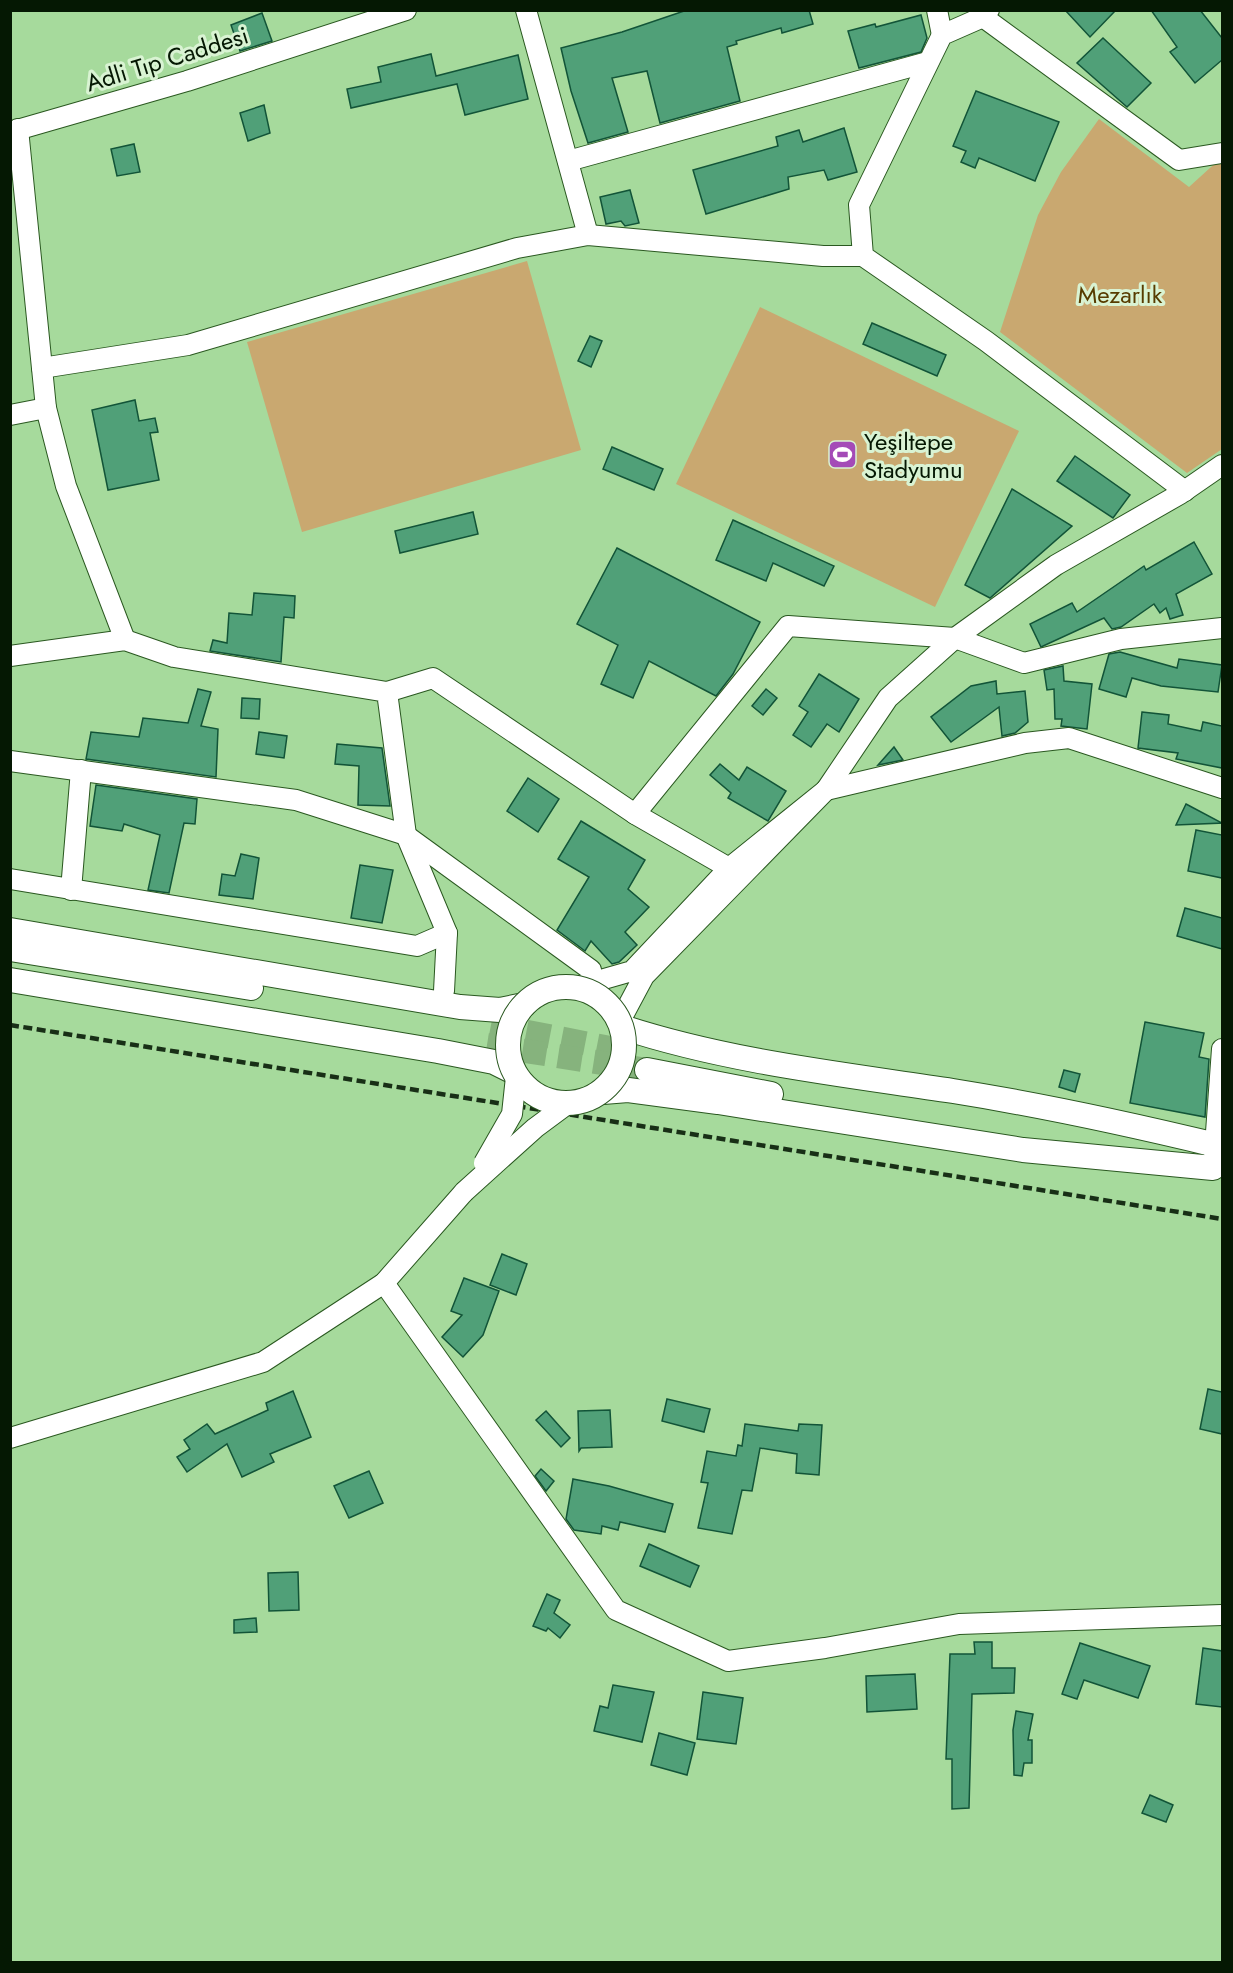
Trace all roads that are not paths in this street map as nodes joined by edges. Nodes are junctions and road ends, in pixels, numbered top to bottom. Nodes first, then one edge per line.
1 (406, 10) edge
2 (526, 10) edge
3 (937, 10) edge
4 (986, 14) edge
5 (942, 36) junction
6 (928, 62) junction
7 (14, 130) edge
8 (1222, 153) edge
9 (568, 161) junction
10 (588, 235) junction
11 (863, 256) junction
12 (42, 368) junction
13 (46, 408) junction
14 (10, 415) edge
15 (1222, 465) edge
16 (1185, 491) junction
17 (1222, 628) edge
18 (955, 639) junction
19 (125, 640) junction
20 (10, 656) edge
21 (387, 692) junction
22 (10, 761) edge
23 (81, 770) junction
24 (1222, 788) edge
25 (826, 790) junction
26 (635, 814) junction
27 (406, 835) junction
28 (729, 868) junction
29 (10, 879) edge
30 (70, 890) junction
31 (707, 902) junction
32 (10, 930) edge
33 (447, 933) junction
34 (10, 949) edge
35 (10, 962) edge
36 (584, 979) junction
37 (10, 980) edge
38 (452, 999) junction
39 (524, 1005) junction
40 (621, 1024) junction
41 (1222, 1049) edge
42 (647, 1063) tunnel mouth
43 (515, 1074) junction
44 (603, 1092) junction
45 (566, 1105) junction
46 (1218, 1158) edge
47 (464, 1192) junction
48 (384, 1283) junction
49 (10, 1438) edge
50 (1222, 1615) edge

1 - 7 street, Adli Tıp Caddesi
2 - 9 street
3 - 5 street
4 - 5 street
4 - 8 street
5 - 6 street
6 - 9 street
6 - 11 street
7 - 12 street
9 - 10 street
10 - 11 street
10 - 12 street
11 - 16 street
12 - 13 street
13 - 14 street
13 - 19 street
15 - 16 street
16 - 18 street
17 - 18 street
18 - 25 street
18 - 26 street
19 - 20 street
19 - 21 street
21 - 26 street
21 - 27 street
22 - 23 street
23 - 27 street
23 - 30 street
24 - 25 street
25 - 28 street
25 - 31 street
26 - 28 street
27 - 33 street
27 - 36 street
28 - 31 street
29 - 30 street
30 - 33 street
31 - 36 street
31 - 40 street
32 - 38 main road
33 - 38 street
34 - 35 main road
36 - 39 main road, bridge
36 - 40 main road, bridge
37 - 43 main road
38 - 39 main road
39 - 43 main road, bridge
40 - 44 main road, bridge
40 - 46 main road
41 - 46 street
42 - 46 main road
43 - 45 main road, bridge
43 - 47 street, bridge
44 - 45 main road, bridge
44 - 46 main road
45 - 47 street, bridge
47 - 48 street
48 - 49 street
48 - 50 street

